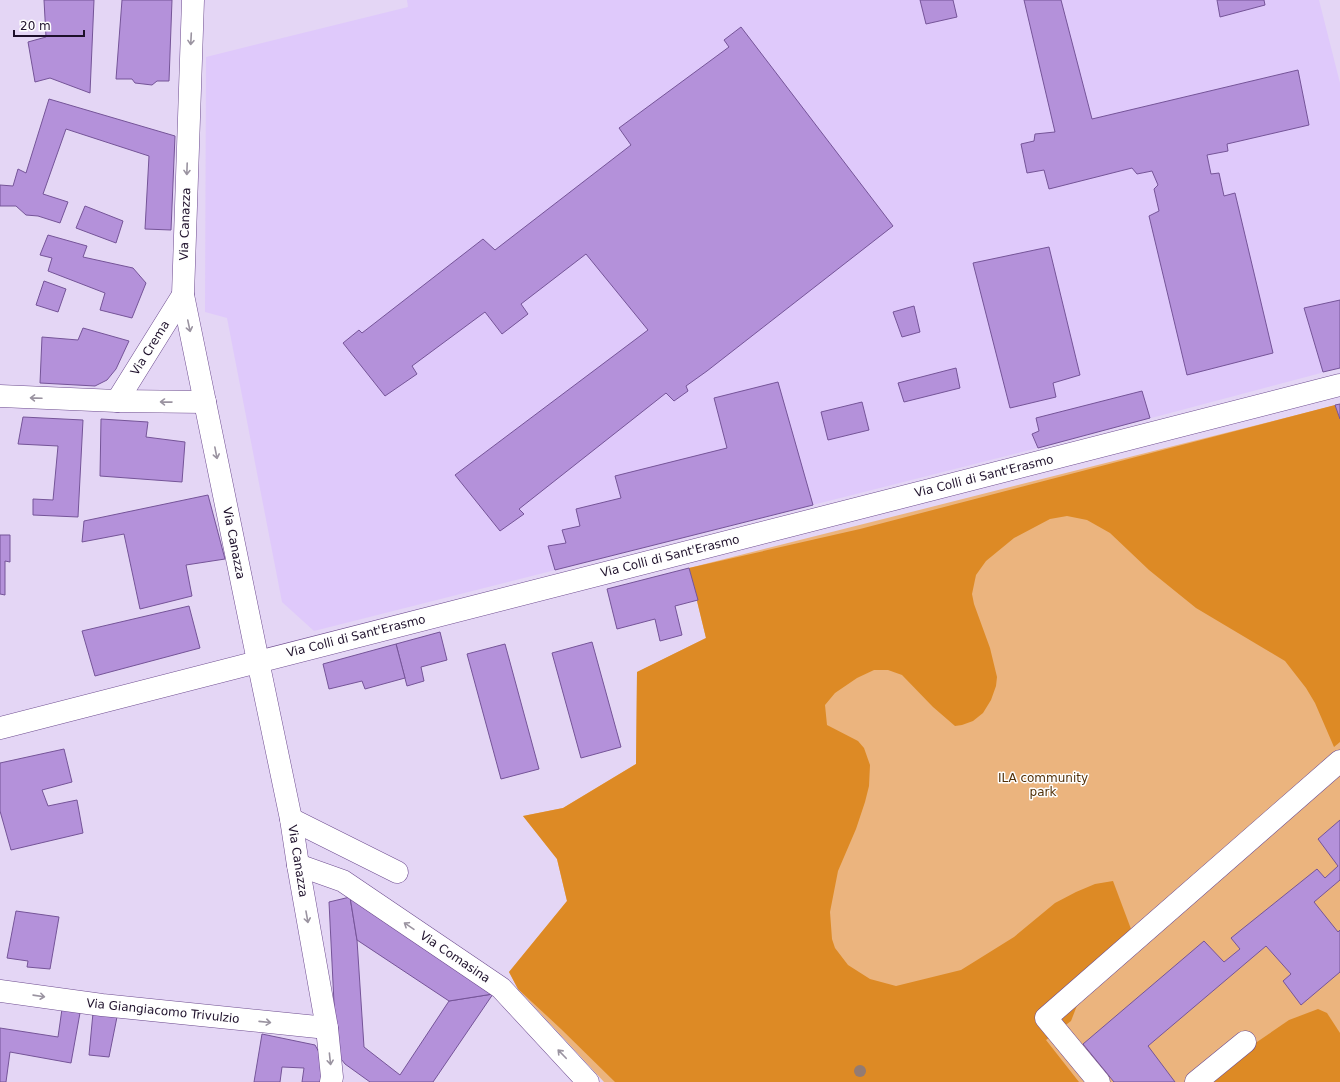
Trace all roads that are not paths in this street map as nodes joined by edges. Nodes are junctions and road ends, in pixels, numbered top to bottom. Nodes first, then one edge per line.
1 (194, 0) edge
2 (183, 295) junction
3 (1340, 384) edge
4 (0, 396) edge
5 (116, 401) junction
6 (205, 402) junction
7 (258, 661) junction
8 (0, 728) edge
9 (1340, 762) edge
10 (291, 819) junction
11 (298, 865) junction
12 (397, 872) dead end
13 (0, 991) edge
14 (327, 1028) junction
15 (1245, 1042) dead end
16 (331, 1082) edge
17 (588, 1082) edge
18 (1099, 1082) edge
19 (1196, 1082) edge

1 -> 2 street, Via Canazza
2 - 5 street, Via Crema
2 -> 6 street, Via Canazza
3 - 7 street, Via Colli di Sant'Erasmo
5 -> 4 street
6 -> 5 street
6 -> 7 street, Via Canazza
7 - 8 street, Via Colli di Sant'Erasmo
7 - 10 street, Via Canazza
9 - 18 street
10 - 11 street, Via Canazza
10 - 12 street
11 -> 14 street, Via Canazza
17 -> 11 street, Via Comasina
13 -> 14 street, Via Giangiacomo Trivulzio
14 -> 16 street, Via Canazza
15 - 19 street

